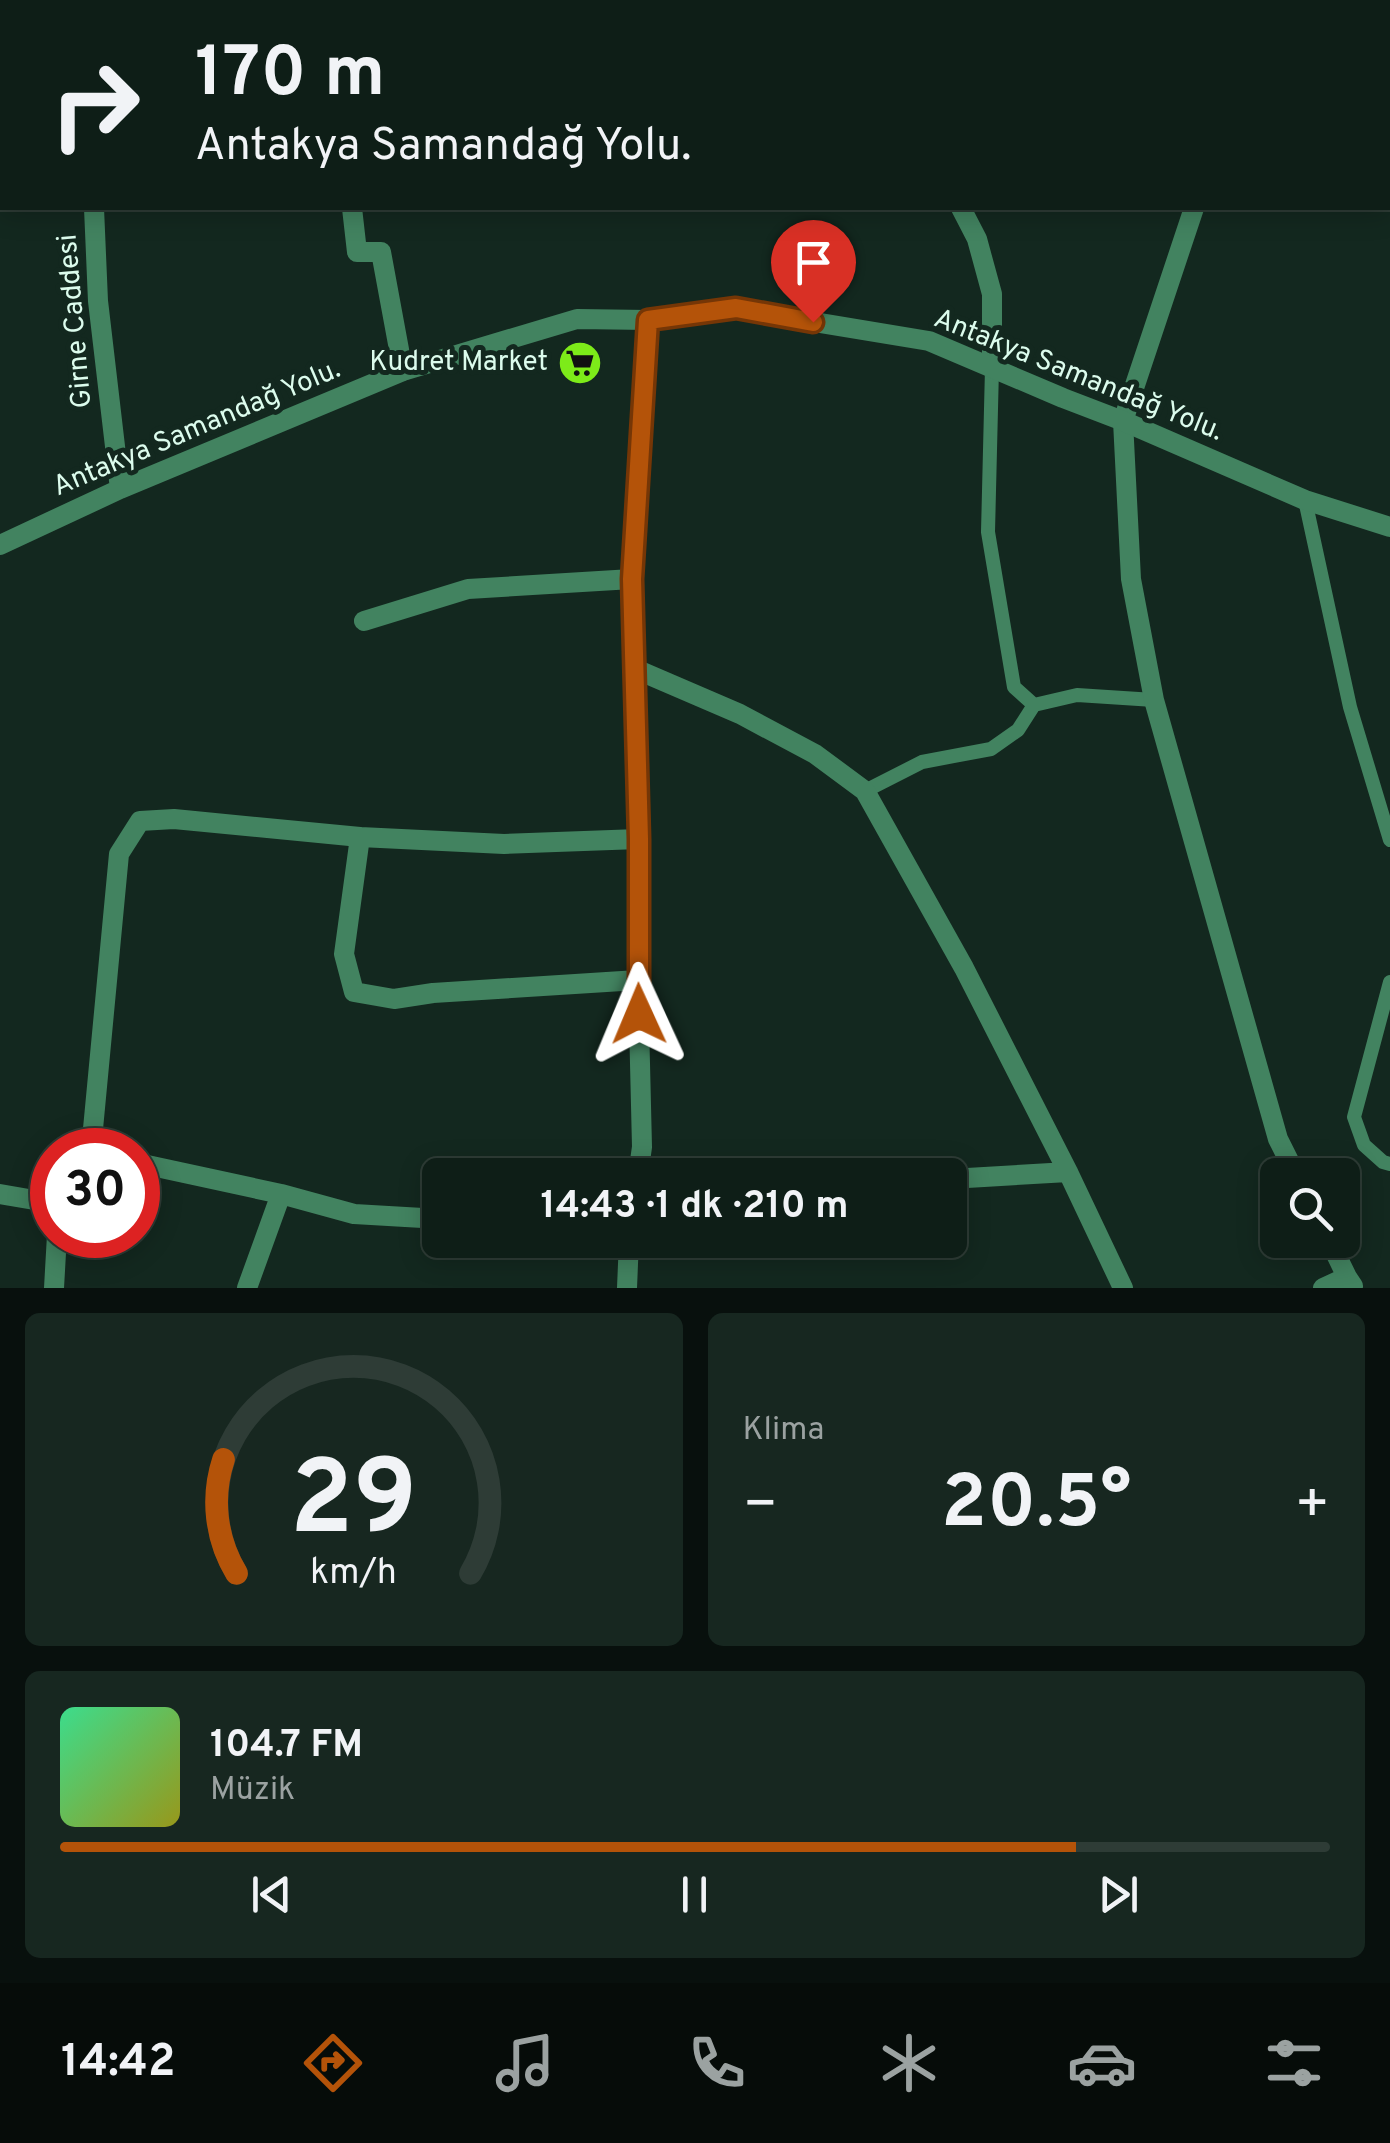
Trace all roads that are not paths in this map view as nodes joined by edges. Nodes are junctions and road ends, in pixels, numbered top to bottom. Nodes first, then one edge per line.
1 (94, 210) edge
2 (352, 210) edge
3 (962, 210) edge
4 (1193, 210) edge
5 (648, 320) junction
6 (992, 368) junction
7 (402, 372) junction
8 (1123, 421) junction
9 (120, 490) junction
10 (1305, 500) junction
11 (1390, 528) edge
12 (0, 544) edge
13 (632, 579) junction
14 (364, 621) dead end
15 (633, 668) junction
16 (1154, 700) junction
17 (1034, 705) junction
18 (864, 791) junction
19 (360, 837) junction
20 (639, 839) junction
21 (1390, 840) edge
22 (638, 980) junction
23 (1390, 982) edge
24 (93, 1128) edge
25 (640, 1158) edge
26 (1288, 1158) edge
27 (1390, 1164) edge
28 (160, 1169) edge
29 (1068, 1172) junction
30 (967, 1179) edge
31 (0, 1194) edge
32 (281, 1194) junction
33 (30, 1199) edge
34 (422, 1218) edge
35 (56, 1258) edge
36 (628, 1258) edge
37 (1338, 1258) edge
38 (1350, 1282) edge
39 (54, 1288) edge
40 (247, 1288) edge
41 (627, 1288) edge
42 (1123, 1288) edge
43 (1323, 1288) edge

1 - 9 street, Girne Caddesi
2 - 7 street
3 - 6 street
4 - 8 street
5 - 6 street, Antakya Samandağ Yolu.
5 - 7 street, Antakya Samandağ Yolu.
5 - 13 street
6 - 8 street, Antakya Samandağ Yolu.
6 - 17 lane
7 - 9 street, Antakya Samandağ Yolu.
8 - 10 street, Antakya Samandağ Yolu.
8 - 16 street
9 - 12 street, Antakya Samandağ Yolu.
10 - 11 street, Antakya Samandağ Yolu.
10 - 21 lane
13 - 14 street
13 - 15 street
15 - 18 street
15 - 20 street
16 - 17 lane
16 - 26 street
17 - 18 lane
18 - 29 street
19 - 20 street
19 - 22 street
19 - 24 street
20 - 22 street
22 - 25 street
23 - 27 lane
28 - 32 street
29 - 30 street
29 - 42 street
31 - 33 street
32 - 34 street
32 - 40 street
35 - 39 street
36 - 41 street
37 - 38 street
38 - 43 street

